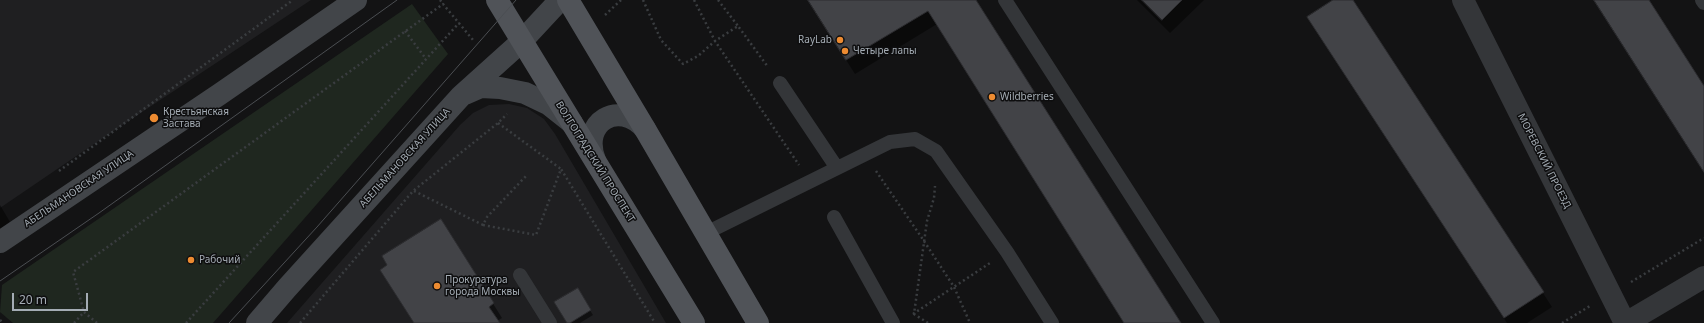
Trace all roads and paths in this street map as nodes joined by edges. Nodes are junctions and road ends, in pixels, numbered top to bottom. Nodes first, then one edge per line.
1 (293, 0) edge
2 (356, 0) edge
3 (440, 0) edge
4 (497, 0) edge
5 (560, 0) edge
6 (568, 0) edge
7 (620, 0) edge
8 (643, 0) edge
9 (694, 0) edge
10 (718, 0) edge
11 (1005, 0) edge
12 (1463, 0) edge
13 (443, 4) junction
14 (605, 15) dead end
15 (459, 23) junction
16 (738, 26) junction
17 (405, 31) junction
18 (473, 40) dead end
19 (715, 41) junction
20 (521, 42) junction
21 (426, 59) junction
22 (780, 83) joint
23 (461, 96) junction
24 (572, 123) junction
25 (645, 129) junction
26 (936, 151) junction
27 (864, 154) junction
28 (595, 160) junction
29 (837, 168) junction
30 (561, 169) junction
31 (57, 172) dead end
32 (526, 176) dead end
33 (810, 182) junction
34 (413, 191) junction
35 (834, 216) dead end
36 (483, 225) junction
37 (706, 233) junction
38 (1704, 238) edge
39 (924, 241) junction
40 (0, 242) edge
41 (1007, 252) junction
42 (520, 275) dead end
43 (1704, 277) edge
44 (954, 287) junction
45 (1610, 294) junction
46 (84, 312) junction
47 (914, 314) junction
48 (907, 318) dead end
49 (0, 320) edge
50 (1629, 322) edge
51 (3, 323) edge
52 (74, 323) edge
53 (97, 323) edge
54 (186, 323) edge
55 (257, 323) edge
56 (300, 323) edge
57 (550, 323) edge
58 (655, 323) edge
59 (694, 323) edge
60 (758, 323) edge
61 (893, 323) edge
62 (928, 323) edge
63 (970, 323) edge
64 (1052, 323) edge
65 (1213, 323) edge
66 (1562, 323) edge

1 - 31 path
2 - 40 main road, АБЕЛЬМАНОВСКАЯ УЛИЦА
3 - 13 path
4 - 20 main road, ВОЛГОГРАДСКИЙ ПРОСПЕКТ
5 - 20 main road, АБЕЛЬМАНОВСКАЯ УЛИЦА
6 - 25 main road
7 - 14 path
8 - 19 path
9 - 19 path
10 - 16 path
11 - 65 lane
12 - 45 street, МОРЕВСКИЙ ПРОЕЗД
13 - 15 path
13 - 17 path
15 - 18 path
15 - 21 path
16 - 19 path
16 - 22 path
17 - 21 path
17 - 46 path
19 - 33 path
20 - 23 main road, АБЕЛЬМАНОВСКАЯ УЛИЦА
20 - 24 main road, ВОЛГОГРАДСКИЙ ПРОСПЕКТ
21 - 54 path
22 - 29 lane
23 - 24 main road
23 - 55 main road, АБЕЛЬМАНОВСКАЯ УЛИЦА
24 - 28 main road, ВОЛГОГРАДСКИЙ ПРОСПЕКТ
25 - 28 main road
25 - 37 main road
26 - 27 lane
26 - 39 path
26 - 41 lane
27 - 29 lane
27 - 39 path
28 - 59 main road, ВОЛГОГРАДСКИЙ ПРОСПЕКТ
29 - 33 lane
30 - 34 path
30 - 36 path
30 - 58 path
32 - 36 path
33 - 37 lane
34 - 36 path
34 - 56 path
35 - 61 lane
37 - 60 main road
38 - 45 path
39 - 44 path
39 - 47 path
41 - 44 path
41 - 64 lane
42 - 57 lane
43 - 50 street
44 - 47 path
44 - 63 path
45 - 50 street, МОРЕВСКИЙ ПРОЕЗД
45 - 66 path
46 - 52 path
46 - 53 path
47 - 48 path
47 - 62 path
49 - 51 path

